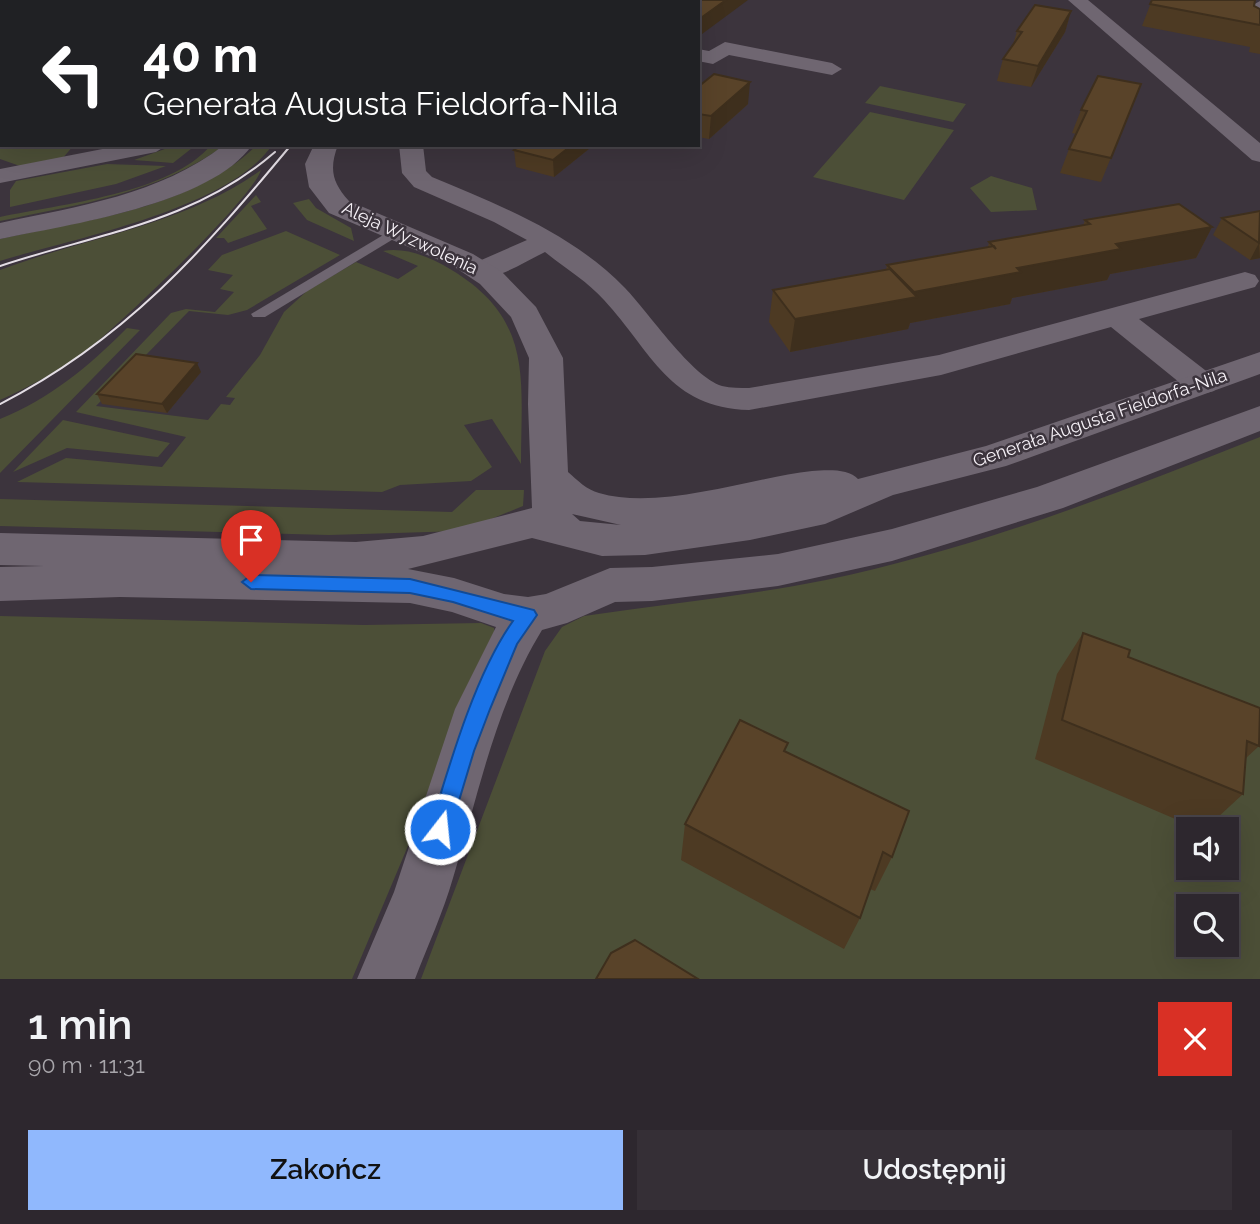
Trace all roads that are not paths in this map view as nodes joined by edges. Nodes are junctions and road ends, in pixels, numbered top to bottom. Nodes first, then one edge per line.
1 (1077, 0) edge
2 (1260, 6) edge
3 (1260, 29) edge
4 (700, 55) edge
5 (832, 69) dead end
6 (147, 147) edge
7 (237, 147) edge
8 (325, 147) edge
9 (411, 147) edge
10 (1260, 155) edge
11 (0, 176) edge
12 (0, 231) edge
13 (395, 232) junction
14 (548, 241) junction
15 (480, 271) junction
16 (1245, 281) dead end
17 (259, 314) dead end
18 (1116, 316) junction
19 (1260, 362) edge
20 (1202, 384) junction
21 (1260, 418) edge
22 (551, 478) junction
23 (883, 484) junction
24 (563, 530) junction
25 (0, 549) edge
26 (0, 584) edge
27 (582, 595) junction
28 (528, 615) junction
29 (386, 979) edge

1 - 10 street
2 - 3 street
4 - 5 street
6 - 11 street
7 - 12 main road
8 - 13 main road, Aleja Wyzwolenia
9 - 14 street
13 - 15 main road, Aleja Wyzwolenia
13 - 17 lane
14 - 15 street
14 - 18 street
15 - 22 main road, Aleja Wyzwolenia
16 - 18 street
18 - 20 street
19 - 20 main road, Generała Augusta Fieldorfa-Nila
20 - 23 main road, Generała Augusta Fieldorfa-Nila
21 - 27 main road
22 - 23 main road
22 - 24 main road, Aleja Wyzwolenia
23 - 24 main road, Generała Augusta Fieldorfa-Nila
24 - 25 main road, Generała Augusta Fieldorfa-Nila
24 - 27 main road
26 - 28 main road
27 - 28 main road
28 - 29 main road

